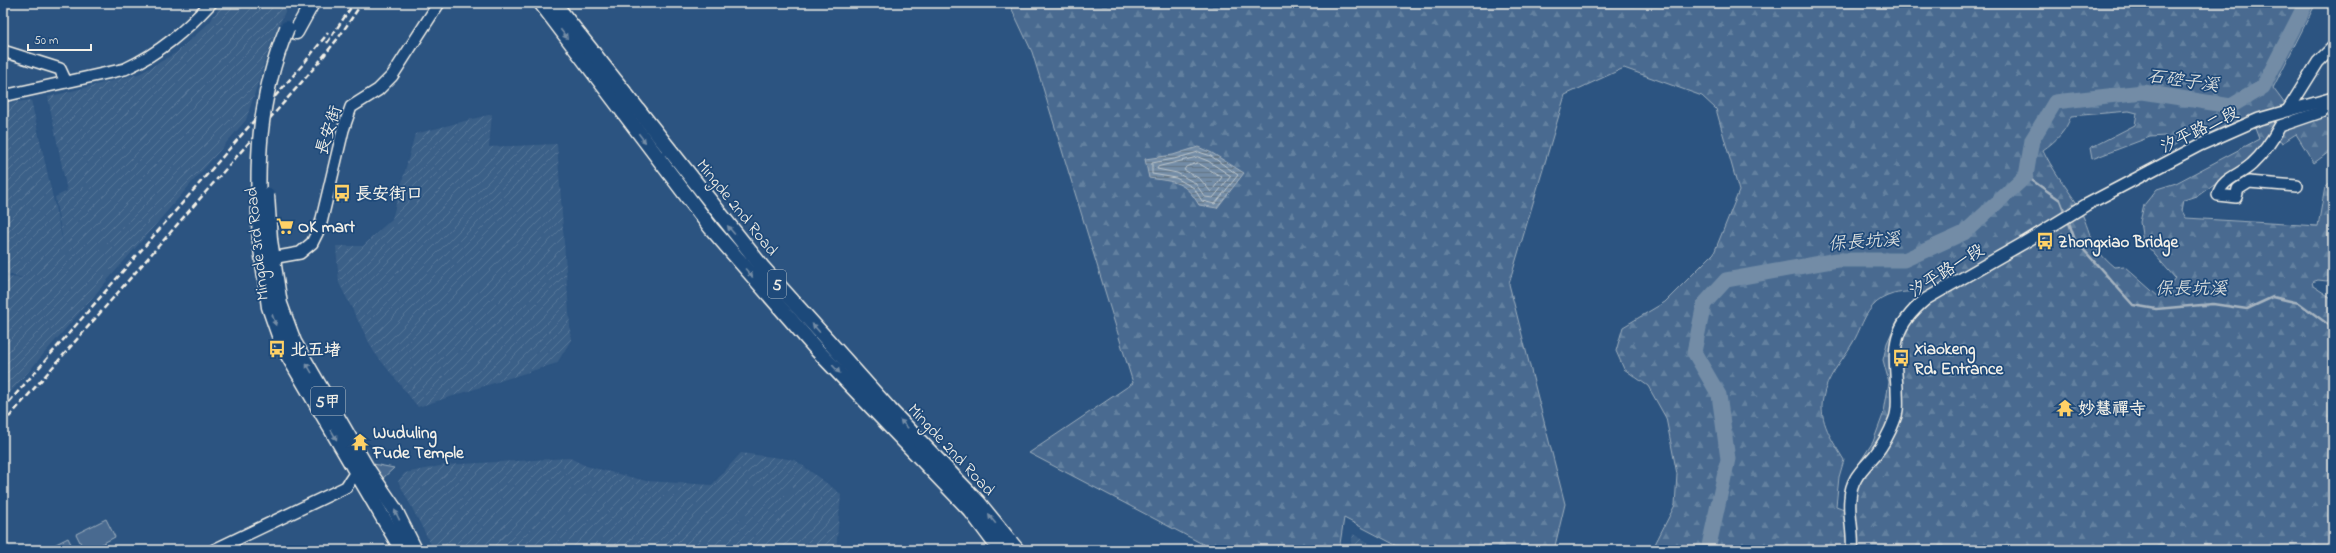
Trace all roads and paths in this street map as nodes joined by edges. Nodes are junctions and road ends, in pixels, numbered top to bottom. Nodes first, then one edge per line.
1 (211, 3) edge
2 (301, 3) edge
3 (312, 3) edge
4 (438, 3) edge
5 (540, 3) edge
6 (554, 3) edge
7 (291, 30) junction
8 (2333, 47) edge
9 (3, 51) edge
10 (66, 82) junction
11 (3, 96) edge
12 (2333, 98) edge
13 (2288, 110) junction
14 (2298, 186) dead end
15 (2053, 225) joint
16 (267, 259) junction
17 (359, 467) junction
18 (346, 487) junction
19 (375, 490) junction
20 (214, 550) edge
21 (402, 550) edge
22 (414, 550) edge
23 (1000, 550) edge
24 (1017, 550) edge
25 (1852, 550) edge

1 - 10 street
2 - 7 main road, Mingde 3rd Road / 5甲
3 - 7 main road, Mingde 3rd Road / 5甲
4 - 16 street, 長安街
5 -> 23 main road, Mingde 2nd Road / 5
24 -> 6 main road, Mingde 2nd Road / 5
7 - 16 main road, Mingde 3rd Road / 5甲, bridge
8 - 13 street
9 - 10 street
10 - 11 street
12 - 13 street, 汐平路二段
12 - 14 street
13 - 15 street, 汐平路二段
15 - 25 street, 汐平路一段
16 - 17 main road, Mingde 3rd Road / 5甲
17 - 18 street
17 - 19 main road, Mingde 3rd Road / 5甲
18 - 19 street
18 - 20 street
19 - 21 main road, Mingde 3rd Road / 5甲
22 -> 19 main road, Mingde 3rd Road / 5甲

